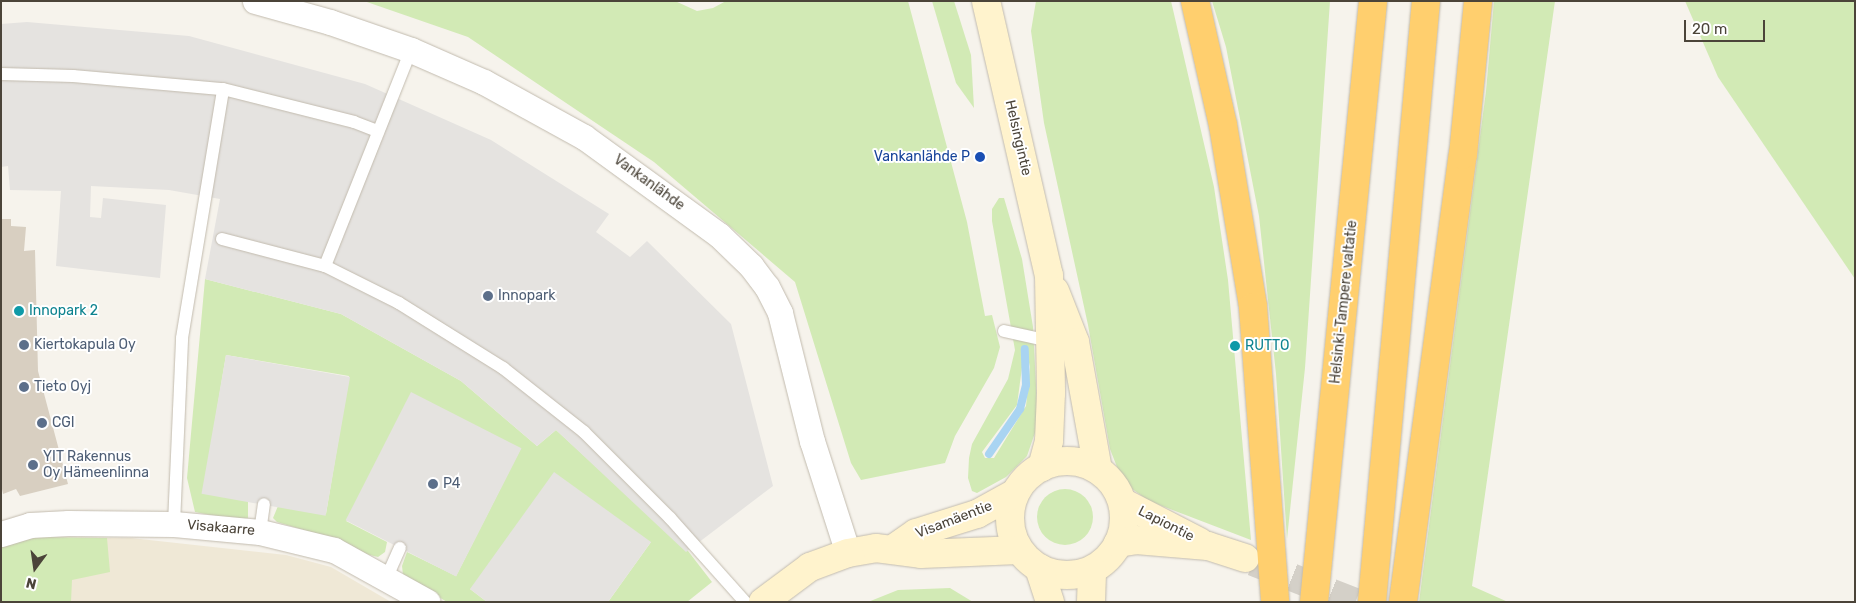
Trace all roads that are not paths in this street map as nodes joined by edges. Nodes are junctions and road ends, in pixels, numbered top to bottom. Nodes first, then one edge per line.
1 (255, 1) edge
2 (986, 1) edge
3 (1195, 1) edge
4 (1372, 1) edge
5 (1426, 1) edge
6 (1478, 1) edge
7 (411, 50) junction
8 (1, 74) edge
9 (222, 89) junction
10 (378, 131) junction
11 (222, 239) dead end
12 (325, 266) junction
13 (1049, 275) junction
14 (1004, 331) dead end
15 (1049, 341) junction
16 (1042, 466) junction
17 (1098, 470) junction
18 (1015, 493) junction
19 (1124, 502) junction
20 (264, 504) dead end
21 (174, 524) junction
22 (260, 532) junction
23 (1, 534) edge
24 (1118, 543) junction
25 (1208, 546) junction
26 (400, 548) dead end
27 (893, 549) junction
28 (1019, 550) junction
29 (848, 553) junction
30 (1245, 558) tunnel mouth
31 (1039, 568) junction
32 (1092, 570) junction
33 (386, 579) junction
34 (428, 602) edge
35 (745, 602) edge
36 (763, 602) edge
37 (1050, 602) edge
38 (1091, 602) edge
39 (1275, 602) edge
40 (1314, 602) edge
41 (1372, 602) edge
42 (1403, 602) edge

1 - 7 street, Vankanlähde
2 - 13 main road, Helsingintie
3 - 39 highway
4 - 40 highway, Helsinki-Tampere valtatie
5 - 41 highway
6 - 42 highway
7 - 10 lane
7 - 29 street, Vankanlähde
8 - 9 lane
9 - 10 lane
9 - 21 lane
10 - 12 lane
11 - 12 lane
12 - 35 lane
13 - 15 main road, Helsingintie
13 - 17 main road, Helsingintie
14 - 15 lane
15 - 16 main road, Helsingintie
16 - 17 main road
16 - 18 main road
17 - 19 main road
18 - 27 main road, Visamäentie
18 - 28 main road
19 - 24 main road
19 - 25 main road, Lapiontie
20 - 22 lane
21 - 22 street, Visakaarre
21 - 23 street, Visakaarre
22 - 33 street, Visakaarre
24 - 25 main road, Lapiontie
24 - 32 main road
25 - 30 main road, Lapiontie
26 - 33 lane
27 - 28 main road, Visamäentie
27 - 29 main road, Visamäentie
28 - 31 main road
29 - 36 main road, Visamäentie
31 - 32 main road
31 - 37 main road
32 - 38 main road
33 - 34 street, Visakaarre

